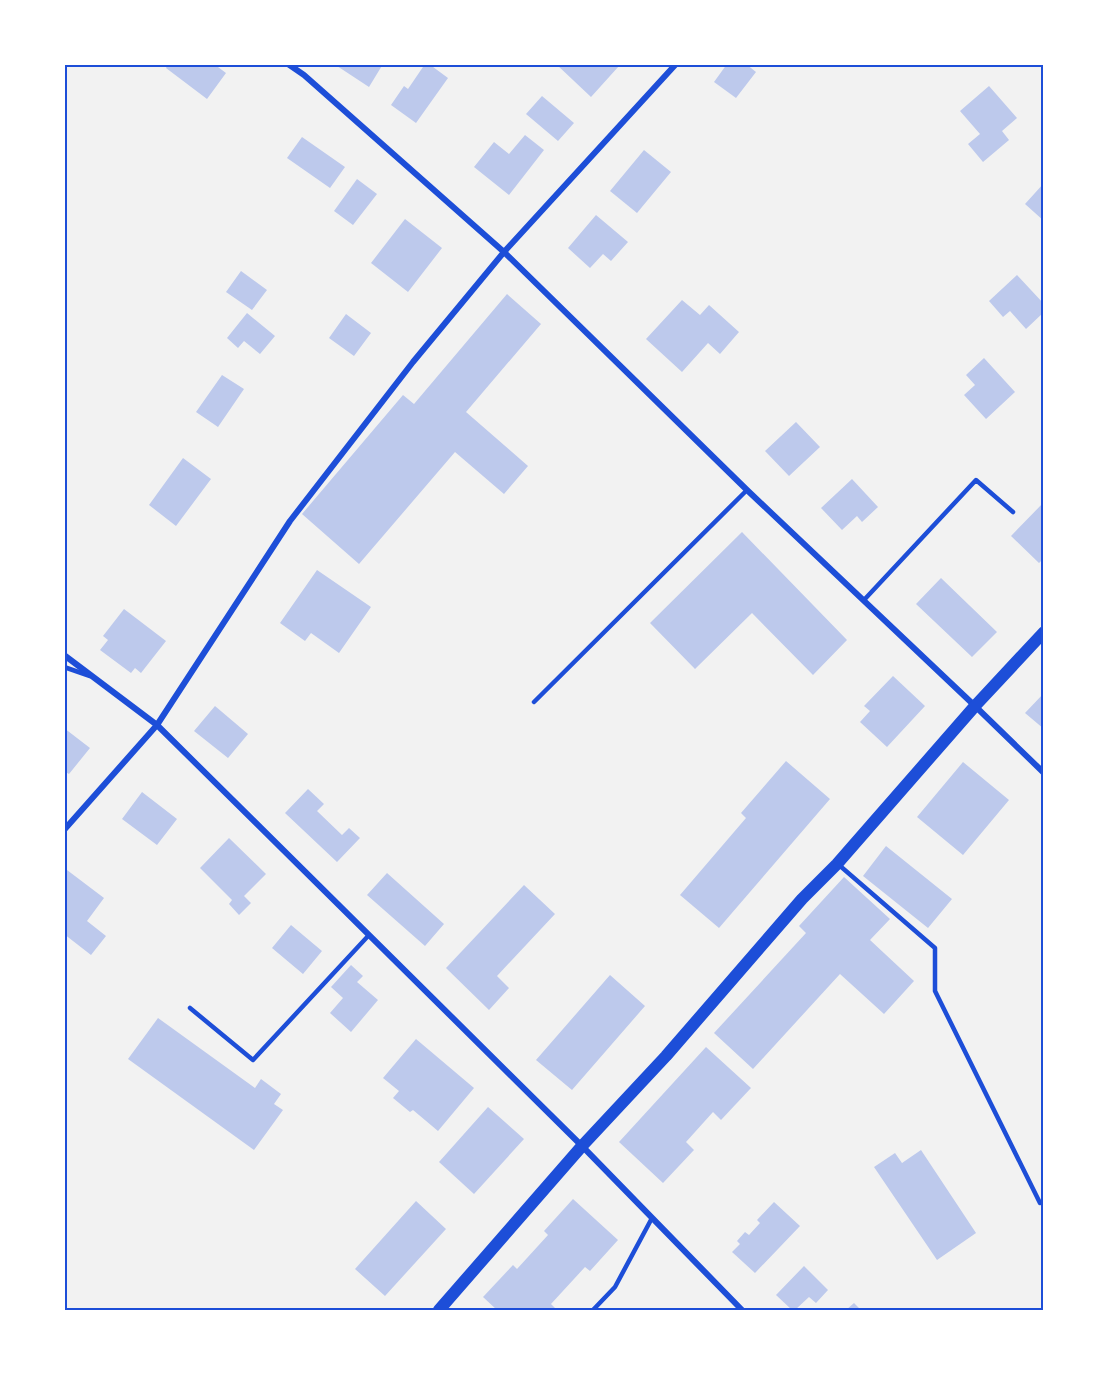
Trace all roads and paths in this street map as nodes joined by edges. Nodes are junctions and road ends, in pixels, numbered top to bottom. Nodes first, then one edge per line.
1 (288, 64) edge
2 (676, 64) edge
3 (504, 252) junction
4 (747, 490) junction
5 (1013, 512) dead end
6 (864, 600) junction
7 (1044, 632) edge
8 (64, 655) edge
9 (64, 667) edge
10 (95, 678) junction
11 (534, 702) dead end
12 (975, 706) junction
13 (157, 725) junction
14 (1044, 773) edge
15 (64, 830) edge
16 (837, 864) junction
17 (369, 935) junction
18 (190, 1008) dead end
19 (582, 1146) junction
20 (1040, 1203) dead end
21 (652, 1218) junction
22 (439, 1311) edge
23 (593, 1311) edge
24 (742, 1311) edge

1 - 3 street
2 - 3 street
3 - 4 street
3 - 13 street
4 - 6 street
4 - 11 lane
5 - 6 lane
6 - 12 street
7 - 12 main road
8 - 10 street
9 - 10 lane
10 - 13 street
12 - 14 street
12 - 16 main road
13 - 15 street
13 - 17 street
16 - 19 main road
16 - 20 lane
17 - 18 lane
17 - 19 street
19 - 21 street
19 - 22 main road
21 - 23 lane
21 - 24 street

